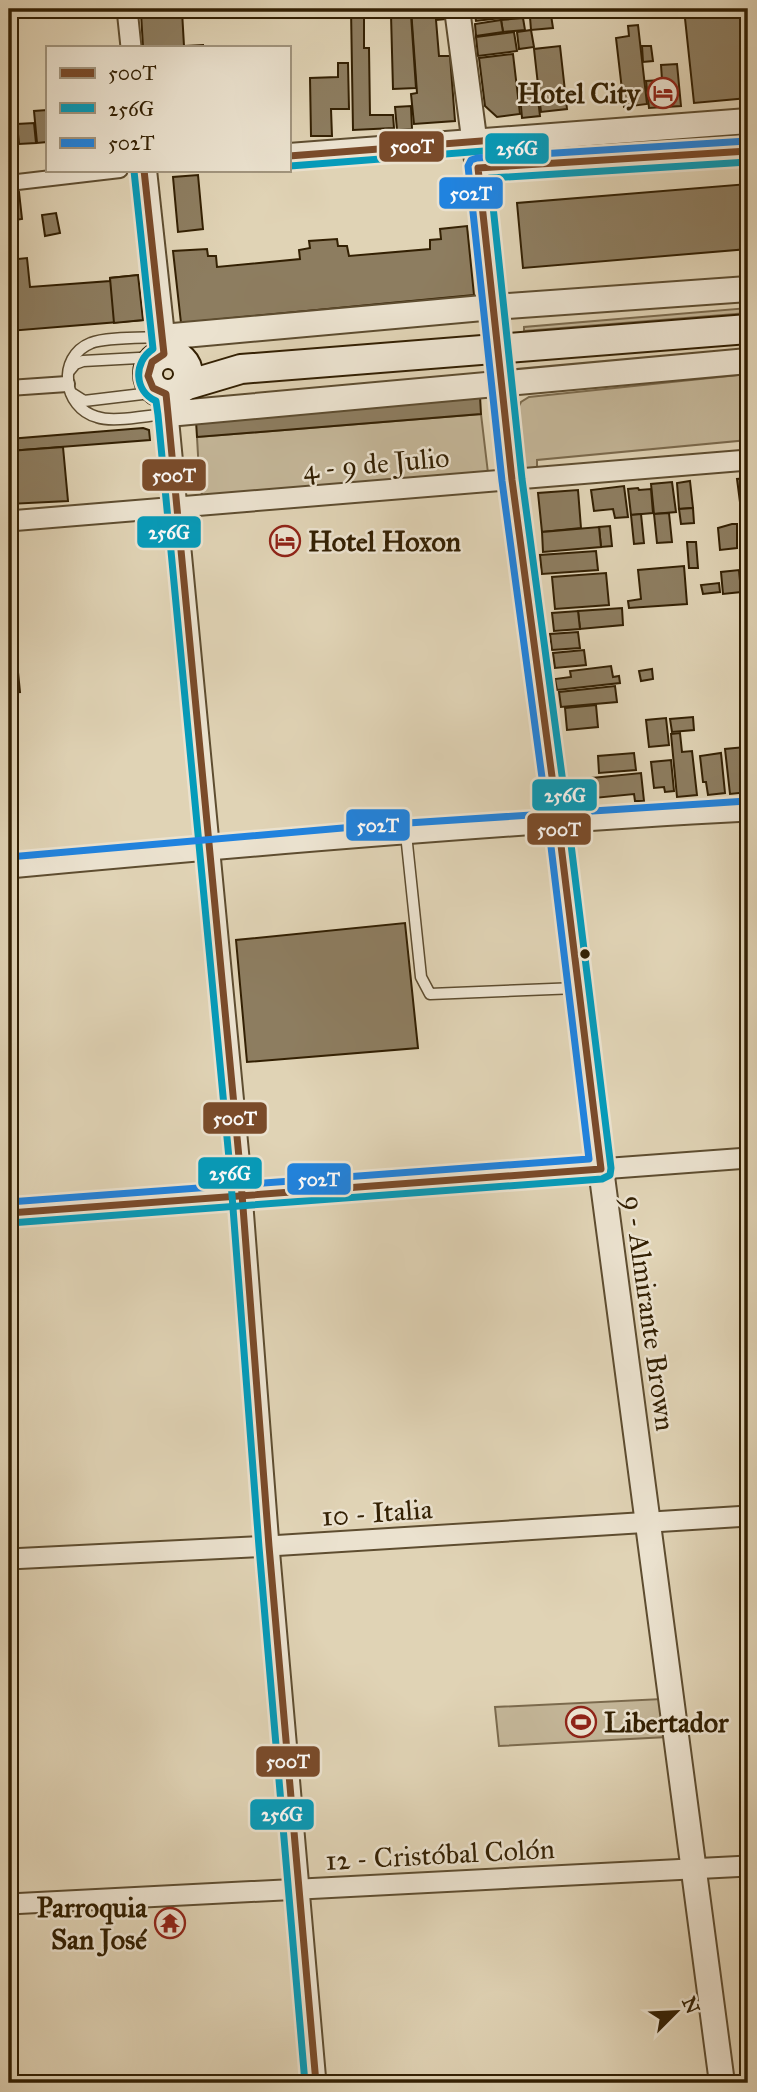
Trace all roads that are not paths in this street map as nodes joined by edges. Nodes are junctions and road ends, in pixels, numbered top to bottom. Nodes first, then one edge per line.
1 (127, 9) edge
2 (457, 9) edge
3 (131, 46) edge
4 (748, 121) edge
5 (485, 141) junction
6 (748, 151) edge
7 (290, 156) edge
8 (489, 167) junction
9 (103, 172) edge
10 (144, 172) edge
11 (9, 183) edge
12 (748, 289) edge
13 (494, 307) junction
14 (748, 329) edge
15 (499, 349) junction
16 (748, 361) edge
17 (168, 374) junction
18 (67, 383) junction
19 (502, 383) junction
20 (9, 388) edge
21 (748, 460) edge
22 (512, 480) junction
23 (176, 508) junction
24 (9, 521) edge
25 (748, 811) edge
26 (558, 821) junction
27 (406, 834) junction
28 (210, 849) junction
29 (9, 868) edge
30 (578, 988) junction
31 (748, 1158) edge
32 (601, 1169) junction
33 (242, 1195) junction
34 (9, 1213) edge
35 (748, 1516) edge
36 (648, 1522) junction
37 (270, 1546) junction
38 (9, 1559) edge
39 (748, 1866) edge
40 (694, 1869) junction
41 (298, 1889) junction
42 (9, 1904) edge
43 (316, 2083) edge
44 (722, 2083) edge

1 - 3 street
2 - 5 street, 9 - Almirante Brown
4 - 5 street
5 - 7 street
5 - 8 street, 9 - Almirante Brown
6 - 8 lane
8 - 13 street, 9 - Almirante Brown
9 - 11 street
10 - 17 street
12 - 13 street
13 - 15 street, 9 - Almirante Brown
13 - 17 street
14 - 15 main road
15 - 17 main road
15 - 19 street, 9 - Almirante Brown
16 - 19 street
17 - 18 lane
17 - 18 lane
17 - 18 lane
17 - 18 lane
17 - 19 street
17 - 23 street
18 - 20 street
19 - 22 street, 9 - Almirante Brown
21 - 22 street, 4 - 9 de Julio
22 - 23 street, 4 - 9 de Julio
22 - 26 street, 9 - Almirante Brown
23 - 24 street, 4 - 9 de Julio
23 - 28 street
25 - 26 street
26 - 27 street
26 - 30 street, 9 - Almirante Brown
27 - 28 street
27 - 30 lane
28 - 29 street
28 - 33 street
30 - 32 street, 9 - Almirante Brown
31 - 32 street
32 - 33 street
32 - 36 street, 9 - Almirante Brown
33 - 34 street
33 - 37 street
35 - 36 street, 10 - Italia
36 - 37 street, 10 - Italia
36 - 40 street, 9 - Almirante Brown
37 - 38 street, 10 - Italia
37 - 41 street
39 - 40 street, 12 - Cristóbal Colón
40 - 41 street, 12 - Cristóbal Colón
40 - 44 street, 9 - Almirante Brown
41 - 42 street, 12 - Cristóbal Colón
41 - 43 street

